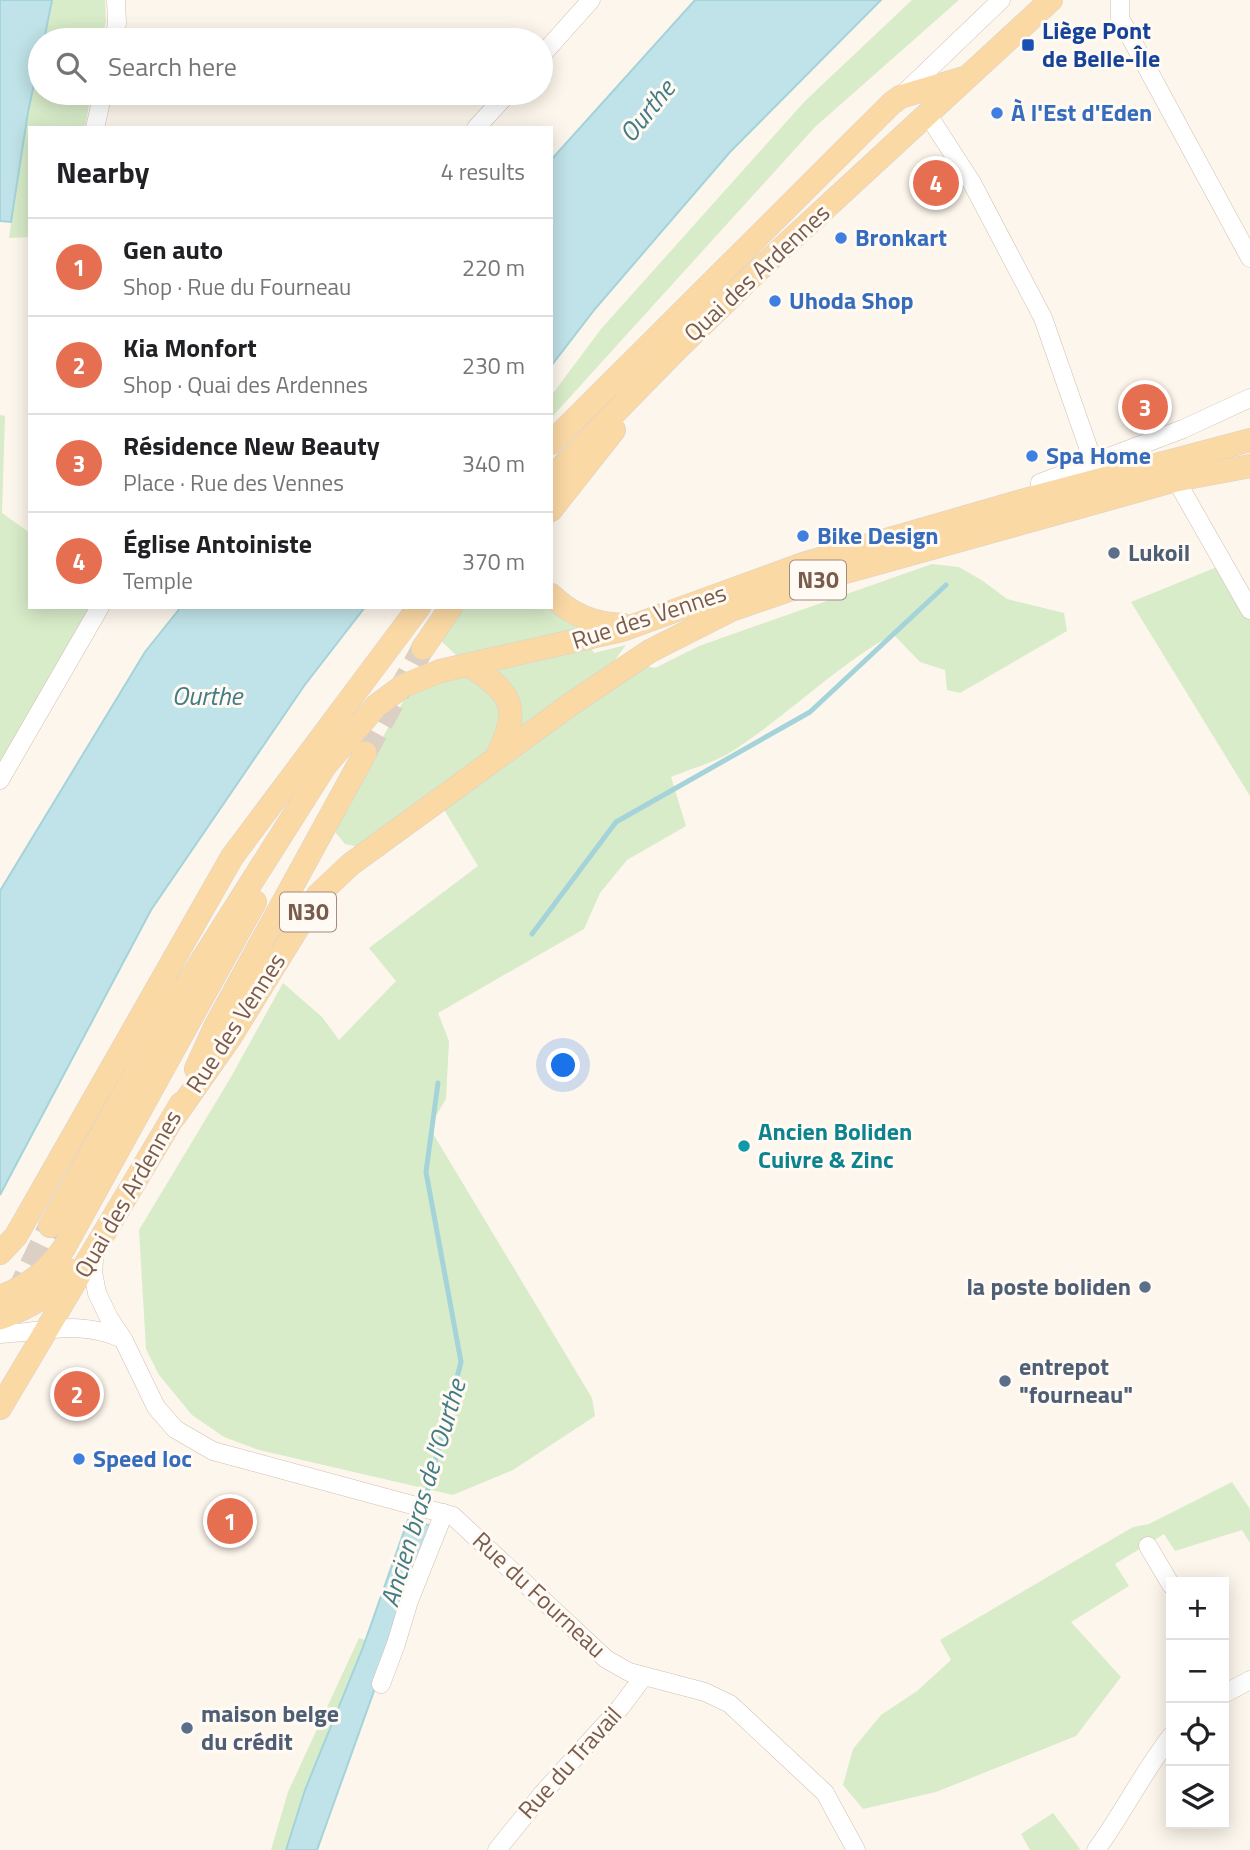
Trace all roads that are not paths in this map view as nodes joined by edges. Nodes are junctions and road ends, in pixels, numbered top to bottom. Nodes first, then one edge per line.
1 (116, 0) edge
2 (591, 0) edge
3 (1000, 0) edge
4 (1051, 0) edge
5 (1120, 9) edge
6 (116, 28) edge
7 (553, 43) edge
8 (970, 77) junction
9 (900, 97) junction
10 (100, 105) edge
11 (497, 105) edge
12 (928, 115) junction
13 (95, 126) edge
14 (478, 126) edge
15 (1250, 258) edge
16 (676, 350) junction
17 (1250, 398) edge
18 (1250, 440) edge
19 (553, 441) edge
20 (1094, 464) junction
21 (1250, 466) edge
22 (553, 476) edge
23 (1176, 480) junction
24 (1039, 496) junction
25 (553, 507) edge
26 (553, 598) edge
27 (99, 609) edge
28 (418, 609) edge
29 (450, 609) edge
30 (1250, 610) edge
31 (636, 625) junction
32 (423, 648) tunnel mouth
33 (470, 666) junction
34 (348, 738) junction
35 (365, 754) tunnel mouth
36 (495, 759) junction
37 (0, 780) edge
38 (276, 799) junction
39 (176, 1003) junction
40 (175, 1116) junction
41 (50, 1226) tunnel mouth
42 (94, 1249) junction
43 (0, 1254) edge
44 (0, 1297) edge
45 (0, 1318) edge
46 (45, 1330) junction
47 (0, 1334) edge
48 (123, 1339) junction
49 (0, 1408) edge
50 (441, 1511) junction
51 (1148, 1546) dead end
52 (1166, 1577) edge
53 (644, 1676) junction
54 (1250, 1680) edge
55 (381, 1684) dead end
56 (1229, 1685) edge
57 (1166, 1742) edge
58 (496, 1850) edge
59 (856, 1850) edge
60 (1096, 1850) edge

1 - 6 street
2 - 7 street
3 - 9 street, Quai des Ardennes
4 - 8 main road, Quai des Ardennes
5 - 15 street
8 - 9 main road, Quai des Ardennes
8 - 12 main road, Quai des Ardennes
9 - 19 main road, Quai des Ardennes
10 - 13 street
11 - 14 street
12 - 16 main road, Quai des Ardennes
12 - 20 street
16 - 22 main road, Quai des Ardennes
16 - 25 main road
17 - 20 street, Rue des Vennes
18 - 24 main road, N30
20 - 24 street, Rue des Vennes
21 - 23 main road, N30
23 - 30 street
23 - 36 main road, Rue des Vennes / N30
24 - 31 main road, Rue des Vennes / N30
26 - 31 main road
27 - 37 street
28 - 38 main road
29 - 32 main road
31 - 33 main road, Rue des Vennes / N30
33 - 34 main road, Rue des Vennes / N30
33 - 36 main road
34 - 39 main road, Rue des Vennes / N30
34 - 44 main road
35 - 40 main road, Quai des Ardennes
36 - 40 main road, Rue des Vennes / N30
38 - 39 main road
38 - 43 main road
39 - 41 main road, N30
40 - 42 main road, Quai des Ardennes
42 - 45 main road
42 - 46 main road, Quai des Ardennes
42 - 48 street, Rue du Fourneau
46 - 47 street
46 - 48 street
46 - 49 main road, Quai des Ardennes
48 - 50 street, Rue du Fourneau
50 - 53 street, Rue du Fourneau
50 - 55 street, Rue du Fourneau
51 - 52 street
53 - 58 street, Rue du Travail
53 - 59 street, Rue du Fourneau
54 - 56 street
57 - 60 street

